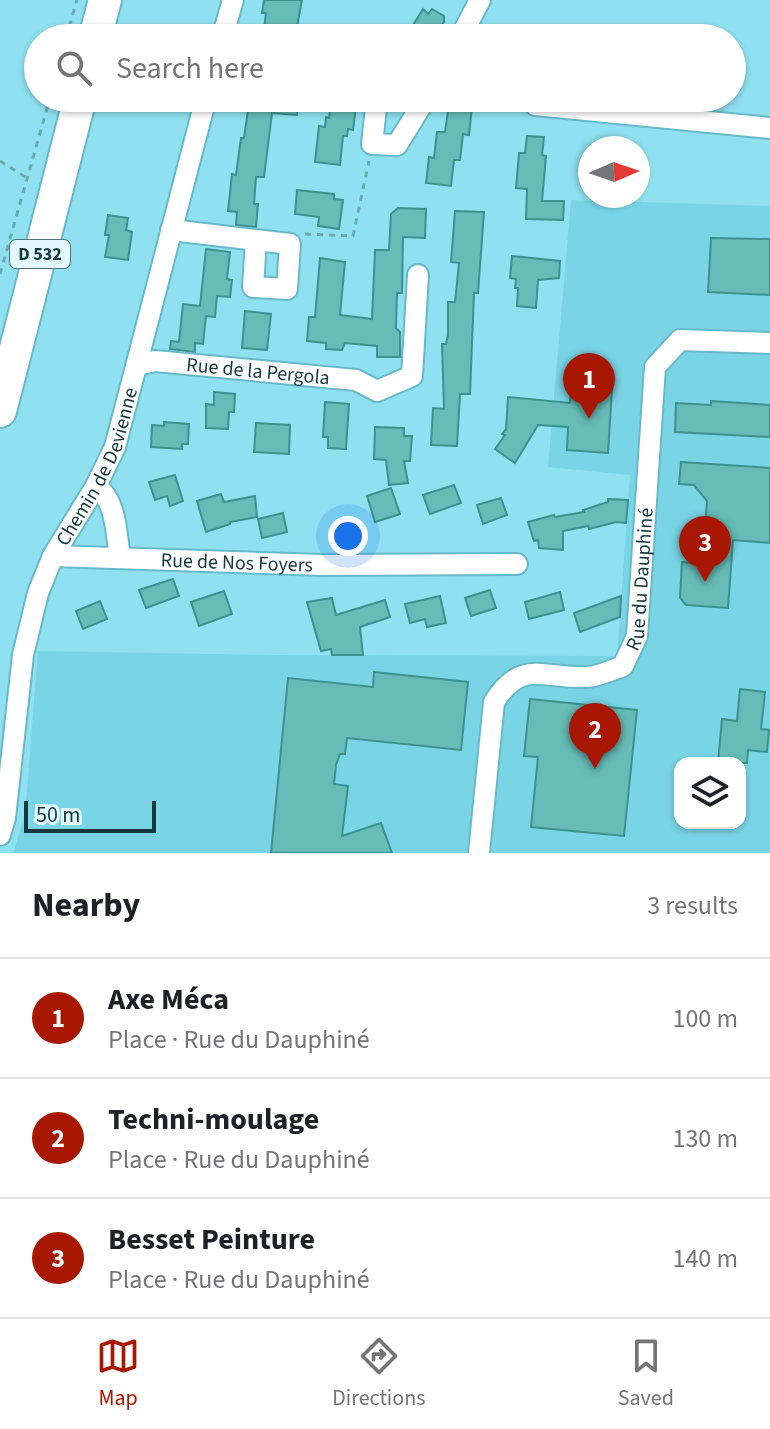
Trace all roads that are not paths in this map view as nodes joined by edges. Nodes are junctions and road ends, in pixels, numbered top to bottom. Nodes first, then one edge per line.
1 (105, 0) edge
2 (233, 0) edge
3 (480, 0) edge
4 (99, 24) edge
5 (226, 24) edge
6 (467, 24) edge
7 (76, 112) edge
8 (202, 112) edge
9 (375, 112) edge
10 (417, 112) edge
11 (607, 112) edge
12 (770, 128) edge
13 (171, 230) junction
14 (256, 240) junction
15 (418, 275) dead end
16 (770, 343) edge
17 (137, 365) junction
18 (0, 411) edge
19 (96, 486) junction
20 (53, 556) junction
21 (120, 557) junction
22 (517, 564) dead end
23 (0, 835) edge
24 (479, 853) edge

1 - 4 main road
2 - 5 street
3 - 6 street
7 - 18 main road, D 532
8 - 13 street, Chemin de Devienne
9 - 10 street
11 - 12 street
13 - 14 street
13 - 17 street, Chemin de Devienne
14 - 14 street
15 - 17 street, Rue de la Pergola
16 - 24 street, Rue du Dauphiné
17 - 19 street, Chemin de Devienne
19 - 20 street, Chemin de Devienne
19 - 21 street
20 - 21 street, Rue de Nos Foyers
20 - 23 street, Chemin de Devienne
21 - 22 street, Rue de Nos Foyers

